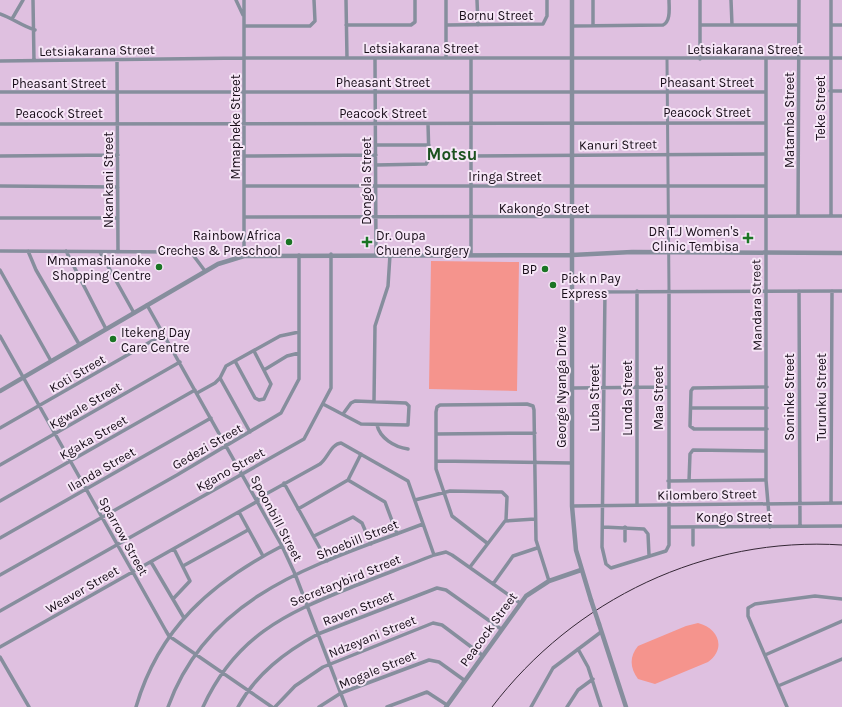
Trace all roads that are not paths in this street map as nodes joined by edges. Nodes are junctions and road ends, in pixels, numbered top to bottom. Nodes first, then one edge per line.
1 (23, 0) edge
2 (33, 0) edge
3 (236, 0) edge
4 (244, 0) edge
5 (314, 0) edge
6 (346, 0) edge
7 (415, 0) edge
8 (446, 0) edge
9 (477, 0) edge
10 (547, 0) edge
11 (572, 0) edge
12 (593, 0) edge
13 (669, 0) edge
14 (700, 0) edge
15 (731, 0) edge
16 (799, 0) edge
17 (831, 0) edge
18 (0, 14) edge
19 (244, 17) junction
20 (12, 19) junction
21 (447, 25) junction
22 (478, 25) junction
23 (701, 25) junction
24 (732, 25) junction
25 (799, 25) junction
26 (831, 25) junction
27 (842, 25) edge
28 (244, 26) junction
29 (346, 26) junction
30 (572, 26) junction
31 (593, 26) junction
32 (35, 30) junction
33 (244, 58) junction
34 (347, 58) junction
35 (446, 58) junction
36 (470, 58) junction
37 (572, 58) junction
38 (830, 58) junction
39 (842, 58) edge
40 (374, 59) junction
41 (667, 59) junction
42 (700, 59) junction
43 (766, 59) junction
44 (799, 59) junction
45 (117, 60) junction
46 (0, 61) edge
47 (34, 61) junction
48 (471, 91) junction
49 (667, 91) junction
50 (830, 91) junction
51 (842, 91) edge
52 (0, 92) edge
53 (245, 92) junction
54 (375, 92) junction
55 (572, 92) junction
56 (765, 92) junction
57 (118, 93) junction
58 (573, 123) junction
59 (667, 123) junction
60 (766, 123) junction
61 (0, 124) edge
62 (118, 124) junction
63 (245, 124) junction
64 (375, 124) junction
65 (428, 124) junction
66 (470, 124) junction
67 (376, 145) junction
68 (429, 145) junction
69 (667, 154) junction
70 (766, 154) junction
71 (118, 155) junction
72 (376, 155) junction
73 (573, 155) junction
74 (0, 156) edge
75 (245, 156) junction
76 (470, 156) junction
77 (376, 166) junction
78 (667, 185) junction
79 (0, 186) edge
80 (245, 186) junction
81 (470, 186) junction
82 (572, 186) junction
83 (766, 186) junction
84 (118, 187) junction
85 (376, 187) junction
86 (766, 216) junction
87 (798, 216) junction
88 (831, 216) junction
89 (842, 216) edge
90 (245, 217) junction
91 (376, 217) junction
92 (0, 218) edge
93 (118, 218) junction
94 (470, 218) junction
95 (573, 218) junction
96 (668, 218) junction
97 (0, 251) edge
98 (28, 251) junction
99 (66, 251) junction
100 (100, 252) junction
101 (118, 252) junction
102 (668, 253) junction
103 (765, 253) junction
104 (842, 253) edge
105 (331, 254) junction
106 (299, 255) junction
107 (376, 255) junction
108 (390, 255) junction
109 (471, 255) junction
110 (572, 255) junction
111 (244, 256) junction
112 (0, 270) edge
113 (205, 271) junction
114 (605, 291) junction
115 (637, 291) junction
116 (669, 291) junction
117 (766, 291) junction
118 (799, 291) junction
119 (832, 291) junction
120 (842, 291) edge
121 (573, 292) junction
122 (147, 305) junction
123 (134, 313) junction
124 (106, 329) junction
125 (299, 332) junction
126 (164, 334) junction
127 (0, 336) edge
128 (79, 344) junction
129 (254, 351) junction
130 (299, 353) junction
131 (51, 361) junction
132 (235, 361) junction
133 (180, 362) junction
134 (264, 370) junction
135 (23, 377) junction
136 (220, 378) junction
137 (668, 387) junction
138 (767, 387) junction
139 (573, 388) junction
140 (604, 388) junction
141 (636, 388) junction
142 (0, 390) edge
143 (196, 392) junction
144 (374, 401) junction
145 (323, 404) junction
146 (39, 406) junction
147 (691, 408) junction
148 (767, 408) junction
149 (343, 414) junction
150 (211, 418) junction
151 (377, 425) junction
152 (0, 428) edge
153 (767, 429) junction
154 (250, 432) junction
155 (535, 433) junction
156 (55, 434) junction
157 (436, 434) junction
158 (227, 445) junction
159 (408, 449) dead end
160 (766, 451) junction
161 (361, 454) junction
162 (70, 461) junction
163 (436, 461) junction
164 (535, 462) junction
165 (571, 463) junction
166 (0, 465) edge
167 (243, 473) junction
168 (348, 480) junction
169 (766, 480) junction
170 (668, 481) junction
171 (689, 481) junction
172 (284, 483) junction
173 (86, 489) junction
174 (443, 491) junction
175 (257, 500) junction
176 (415, 500) junction
177 (0, 501) edge
178 (767, 503) junction
179 (800, 503) junction
180 (831, 503) junction
181 (842, 503) edge
182 (604, 505) junction
183 (637, 505) junction
184 (668, 505) junction
185 (572, 506) junction
186 (298, 509) junction
187 (238, 512) junction
188 (102, 516) junction
189 (535, 519) junction
190 (506, 520) junction
191 (423, 524) junction
192 (800, 526) junction
193 (842, 526) edge
194 (602, 527) junction
195 (625, 527) junction
196 (669, 527) junction
197 (693, 527) junction
198 (770, 527) junction
199 (248, 530) junction
200 (396, 534) junction
201 (314, 536) junction
202 (0, 538) edge
203 (624, 541) dead end
204 (487, 543) junction
205 (371, 544) junction
206 (117, 545) junction
207 (693, 545) dead end
208 (282, 546) junction
209 (537, 548) junction
210 (174, 549) junction
211 (434, 555) junction
212 (263, 556) junction
213 (649, 556) junction
214 (327, 561) junction
215 (151, 562) junction
216 (183, 566) junction
217 (470, 567) junction
218 (582, 570) junction
219 (132, 572) junction
220 (295, 574) junction
221 (0, 575) edge
222 (549, 581) junction
223 (493, 584) junction
224 (173, 599) junction
225 (842, 599) edge
226 (520, 603) junction
227 (307, 605) junction
228 (0, 611) edge
229 (184, 618) junction
230 (842, 621) edge
231 (501, 629) junction
232 (601, 632) junction
233 (318, 634) junction
234 (169, 636) junction
235 (0, 647) edge
236 (578, 649) junction
237 (195, 655) junction
238 (482, 655) junction
239 (765, 655) junction
240 (0, 657) edge
241 (842, 659) edge
242 (329, 664) junction
243 (221, 673) junction
244 (593, 679) junction
245 (464, 680) junction
246 (778, 686) junction
247 (248, 691) junction
248 (341, 693) junction
249 (446, 706) edge
250 (29, 707) edge
251 (136, 707) edge
252 (168, 707) edge
253 (203, 707) edge
254 (238, 707) edge
255 (273, 707) edge
256 (319, 707) edge
257 (346, 707) edge
258 (387, 707) edge
259 (531, 707) edge
260 (567, 707) edge
261 (601, 707) edge
262 (626, 707) edge
263 (787, 707) edge

1 - 20 street
2 - 32 street
3 - 19 street, Mmapheke Street
4 - 19 street
5 - 28 street
6 - 29 street
7 - 29 street
8 - 21 street
9 - 22 street
10 - 22 street, Bornu Street
11 - 30 street, George Nyanga Drive
12 - 31 street
13 - 31 street
14 - 23 street
15 - 24 street
16 - 25 street, Matamba Street
17 - 26 street, Teke Street
18 - 20 street
19 - 28 street, Mmapheke Street
20 - 32 street
21 - 22 street, Bornu Street
21 - 35 street
23 - 24 street
23 - 42 street
24 - 25 street
25 - 44 street, Matamba Street
26 - 27 street
26 - 38 street, Teke Street
28 - 33 street, Mmapheke Street
29 - 34 street
30 - 31 street
30 - 37 street, George Nyanga Drive
32 - 47 street
33 - 34 street, Letsiakarana Street
33 - 45 street, Letsiakarana Street
33 - 53 street, Mmapheke Street
34 - 40 street, Letsiakarana Street
35 - 36 street, Letsiakarana Street
35 - 40 street, Letsiakarana Street
36 - 37 street, Letsiakarana Street
36 - 48 street
37 - 41 street, Letsiakarana Street
37 - 55 street, George Nyanga Drive
38 - 39 street, Letsiakarana Street
38 - 44 street, Letsiakarana Street
38 - 50 street, Teke Street
40 - 54 street, Dongola Street
41 - 42 street, Letsiakarana Street
41 - 49 street
42 - 43 street, Letsiakarana Street
43 - 44 street, Letsiakarana Street
43 - 56 street, Mandara Street
44 - 87 street, Matamba Street
45 - 47 street, Letsiakarana Street
45 - 57 street, Nkankani Street
46 - 47 street, Letsiakarana Street
48 - 54 street, Pheasant Street
48 - 55 street, Pheasant Street
48 - 66 street
49 - 55 street, Pheasant Street
49 - 56 street, Pheasant Street
49 - 59 street
50 - 51 street
50 - 88 street, Teke Street
52 - 57 street, Pheasant Street
53 - 54 street, Pheasant Street
53 - 57 street, Pheasant Street
53 - 63 street, Mmapheke Street
54 - 64 street, Dongola Street
55 - 58 street, George Nyanga Drive
56 - 60 street, Mandara Street
57 - 62 street, Nkankani Street
58 - 59 street, Peacock Street
58 - 66 street, Peacock Street
58 - 73 street, George Nyanga Drive
59 - 60 street, Peacock Street
59 - 69 street
60 - 70 street, Mandara Street
61 - 62 street, Peacock Street
62 - 63 street, Peacock Street
62 - 71 street, Nkankani Street
63 - 64 street, Peacock Street
63 - 75 street, Mmapheke Street
64 - 65 street, Peacock Street
64 - 67 street, Dongola Street
65 - 66 street, Peacock Street
65 - 68 street
66 - 76 street
67 - 68 street
67 - 72 street, Dongola Street
68 - 77 street
69 - 70 street, Kanuri Street
69 - 73 street, Kanuri Street
69 - 78 street
70 - 83 street, Mandara Street
71 - 74 street
71 - 84 street, Nkankani Street
72 - 75 street
72 - 77 street, Dongola Street
73 - 76 street, Kanuri Street
73 - 82 street, George Nyanga Drive
75 - 80 street, Mmapheke Street
76 - 81 street
77 - 85 street, Dongola Street
78 - 82 street, Iringa Street
78 - 83 street, Iringa Street
78 - 96 street
79 - 84 street
80 - 85 street, Iringa Street
80 - 90 street, Mmapheke Street
81 - 82 street, Iringa Street
81 - 85 street, Iringa Street
81 - 94 street
82 - 95 street, George Nyanga Drive
83 - 86 street, Mandara Street
84 - 93 street, Nkankani Street
85 - 91 street, Dongola Street
86 - 87 street, Kakongo Street
86 - 96 street, Kakongo Street
86 - 103 street, Mandara Street
87 - 88 street, Kakongo Street
88 - 89 street, Kakongo Street
90 - 91 street, Kakongo Street
90 - 111 street, Mmapheke Street
91 - 94 street, Kakongo Street
91 - 107 street, Dongola Street
92 - 93 street
93 - 101 street, Nkankani Street
94 - 95 street, Kakongo Street
94 - 109 street
95 - 96 street, Kakongo Street
95 - 110 street, George Nyanga Drive
96 - 102 street
97 - 98 street
98 - 99 street
98 - 128 street
99 - 100 street
99 - 124 street
100 - 101 street
100 - 123 street
101 - 113 street
102 - 103 street
102 - 110 street
102 - 116 street
103 - 104 street
103 - 117 street, Mandara Street
105 - 106 street
105 - 107 street
105 - 145 street, Kgano Street
106 - 111 street
106 - 125 street, Gedezi Street
107 - 108 street
108 - 109 street
108 - 144 street
109 - 110 street
110 - 121 street, George Nyanga Drive
111 - 113 street
112 - 131 street
113 - 122 street
114 - 115 street
114 - 121 street
114 - 140 street, Luba Street
115 - 116 street
115 - 141 street, Lunda Street
116 - 117 street
116 - 137 street, Maa Street
117 - 118 street
117 - 138 street, Mandara Street
118 - 119 street
118 - 179 street, Soninke Street
119 - 120 street
119 - 180 street, Turunku Street
121 - 139 street, George Nyanga Drive
122 - 123 street
122 - 126 street, Spoonbill Street
123 - 124 street
124 - 128 street
125 - 129 street, Kgaka Street
125 - 130 street, Gedezi Street
126 - 133 street, Spoonbill Street
126 - 146 street, Koti Street
127 - 135 street, Sparrow Street
128 - 131 street
129 - 132 street, Kgaka Street
129 - 134 street
130 - 134 street
130 - 154 street, Gedezi Street
131 - 135 street
132 - 134 street
132 - 136 street, Kgaka Street
133 - 143 street, Spoonbill Street
133 - 156 street, Kgwale Street
135 - 142 street
135 - 146 street, Sparrow Street
136 - 143 street, Kgaka Street
136 - 154 street
137 - 141 street
137 - 170 street, Maa Street
138 - 147 street
138 - 148 street, Mandara Street
139 - 140 street
139 - 165 street, George Nyanga Drive
140 - 141 street
140 - 182 street, Luba Street
141 - 183 street, Lunda Street
143 - 150 street, Spoonbill Street
143 - 162 street, Kgaka Street
144 - 149 street
144 - 151 street
145 - 149 street
145 - 167 street, Kgano Street
146 - 152 street, Koti Street
146 - 156 street, Sparrow Street
147 - 148 street
147 - 153 street
148 - 153 street, Mandara Street
149 - 151 street
150 - 158 street, Spoonbill Street
150 - 173 street, Ilanda Street
151 - 159 street
153 - 160 street, Mandara Street
154 - 158 street, Gedezi Street
155 - 157 street
155 - 157 street
155 - 164 street
156 - 162 street, Sparrow Street
156 - 166 street, Kgwale Street
157 - 163 street
158 - 167 street, Spoonbill Street
158 - 188 street, Gedezi Street
160 - 169 street, Mandara Street
160 - 171 street
161 - 168 street
161 - 172 street, Weaver Street
161 - 176 street, Weaver Street
162 - 173 street, Sparrow Street
162 - 177 street, Kgaka Street
163 - 164 street
163 - 174 street
164 - 165 street
164 - 189 street
165 - 185 street, George Nyanga Drive
167 - 175 street, Spoonbill Street
167 - 206 street, Kgano Street
168 - 186 street
168 - 200 street
169 - 171 street
169 - 178 street, Mandara Street
170 - 171 street
170 - 184 street, Maa Street
172 - 175 street, Weaver Street
172 - 186 street
173 - 188 street, Sparrow Street
173 - 202 street, Ilanda Street
174 - 176 street
174 - 190 street
174 - 204 street
175 - 187 street, Weaver Street
175 - 208 street, Spoonbill Street
176 - 191 street, Weaver Street
178 - 179 street, Kilombero Street
178 - 184 street, Kilombero Street
178 - 198 street, Mandara Street
179 - 180 street, Kilombero Street
179 - 192 street, Soninke Street
180 - 181 street, Kilombero Street
182 - 183 street, Kilombero Street
182 - 185 street, Kilombero Street
182 - 194 street, Luba Street
183 - 184 street, Kilombero Street
184 - 196 street, Maa Street
185 - 218 street, George Nyanga Drive
186 - 201 street
187 - 199 street
187 - 210 street, Weaver Street
188 - 206 street, Sparrow Street
188 - 221 street, Gedezi Street
189 - 190 street
189 - 209 street
190 - 204 street
191 - 200 street, Shoebill Street
191 - 211 street, Weaver Street
192 - 193 street, Kongo Street
192 - 198 street, Kongo Street
194 - 195 street
194 - 213 street, Luba Street
195 - 203 street
195 - 213 street
196 - 197 street, Kongo Street
196 - 213 street, Maa Street
197 - 198 street, Kongo Street
197 - 207 street
199 - 212 street
199 - 216 street
200 - 205 street, Shoebill Street
201 - 205 street
201 - 214 street
204 - 217 street
205 - 214 street, Shoebill Street
206 - 219 street, Sparrow Street
206 - 228 street, Kgano Street
208 - 212 street
208 - 220 street, Spoonbill Street
209 - 222 street
209 - 223 street
210 - 215 street, Weaver Street
210 - 216 street
211 - 217 street, Secretarybird Street
211 - 227 street, Secretarybird Street
212 - 229 street
214 - 220 street, Shoebill Street
215 - 219 street, Weaver Street
215 - 224 street
216 - 224 street
217 - 223 street, Secretarybird Street
218 - 222 street, Peacock Street
218 - 232 street, George Nyanga Drive, bridge
219 - 234 street, Sparrow Street
219 - 235 street, Weaver Street
220 - 227 street, Spoonbill Street
220 - 237 street, Shoebill Street
222 - 226 street, Peacock Street
223 - 226 street, Secretarybird Street
224 - 229 street
225 - 239 street
226 - 231 street, Peacock Street
227 - 233 street, Spoonbill Street
227 - 243 street, Secretarybird Street
229 - 234 street
230 - 239 street
231 - 233 street, Raven Street
231 - 238 street, Peacock Street
232 - 236 street
232 - 262 street, George Nyanga Drive
233 - 242 street, Spoonbill Street
233 - 247 street, Raven Street
234 - 237 street, Sparrow Street
234 - 251 street
236 - 244 street
236 - 259 street
237 - 243 street, Sparrow Street
237 - 252 street, Shoebill Street
238 - 242 street, Ndzeyani Street
238 - 245 street, Peacock Street
239 - 246 street
240 - 250 street
241 - 246 street
242 - 248 street, Spoonbill Street
242 - 255 street, Ndzeyani Street
243 - 247 street, Sparrow Street
243 - 253 street, Secretarybird Street
244 - 260 street
244 - 261 street
245 - 248 street, Mogale Street
245 - 249 street, Peacock Street
246 - 263 street
247 - 254 street, Raven Street
247 - 255 street, Sparrow Street
248 - 256 street, Mogale Street
248 - 257 street, Spoonbill Street
249 - 258 street

